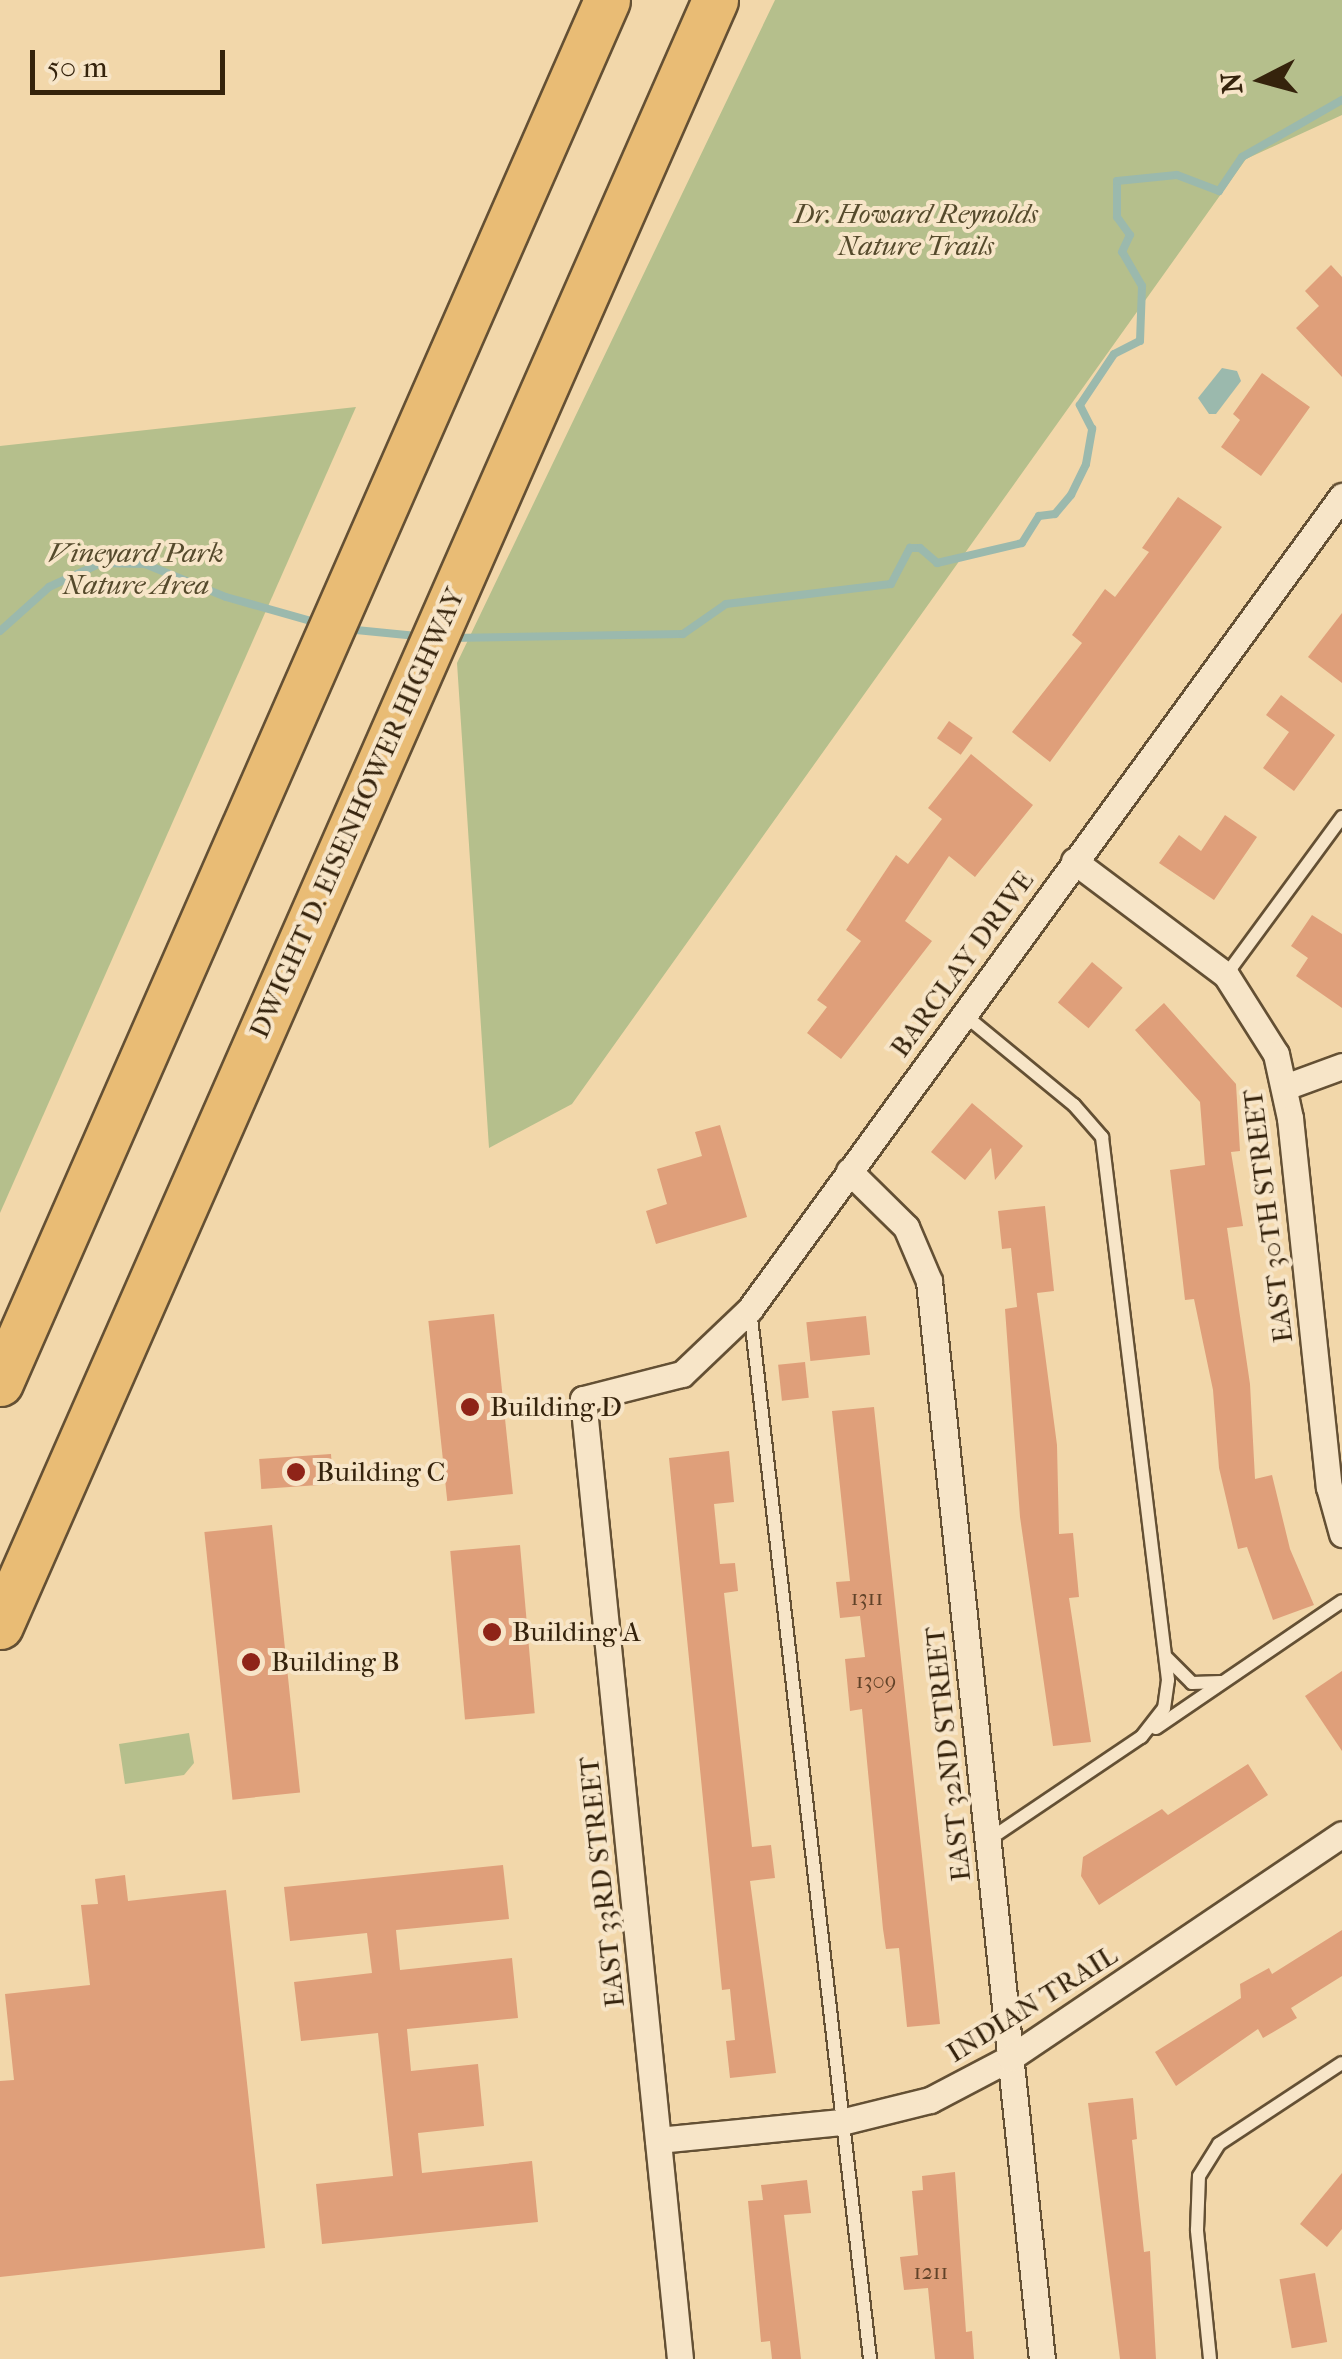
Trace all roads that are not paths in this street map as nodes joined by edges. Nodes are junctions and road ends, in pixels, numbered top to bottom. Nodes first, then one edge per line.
1 (608, 0) edge
2 (715, 0) edge
3 (1342, 496) edge
4 (1342, 817) edge
5 (1074, 861) junction
6 (1226, 974) junction
7 (962, 1014) junction
8 (1342, 1066) edge
9 (1285, 1088) junction
10 (849, 1171) junction
11 (750, 1308) junction
12 (0, 1383) edge
13 (583, 1399) joint
14 (1333, 1444) edge
15 (1342, 1534) edge
16 (1342, 1601) edge
17 (0, 1626) edge
18 (1158, 1627) junction
19 (1227, 1680) junction
20 (1141, 1738) junction
21 (1342, 1834) edge
22 (987, 1842) junction
23 (1010, 2058) junction
24 (1342, 2063) edge
25 (842, 2122) junction
26 (658, 2140) junction
27 (680, 2359) edge
28 (870, 2359) edge
29 (1042, 2359) edge
30 (1210, 2359) edge

1 - 12 highway
2 - 17 highway, DWIGHT D. EISENHOWER HIGHWAY
3 - 5 street, BARCLAY DRIVE
4 - 6 lane
5 - 6 street, EAST 30TH STREET
5 - 7 street, BARCLAY DRIVE
6 - 9 street, EAST 30TH STREET
7 - 10 street, BARCLAY DRIVE
7 - 18 lane
8 - 9 street
9 - 14 street, EAST 30TH STREET
10 - 11 street, BARCLAY DRIVE
10 - 22 street, EAST 32ND STREET
11 - 13 street, BARCLAY DRIVE
11 - 25 lane
13 - 26 street, EAST 33RD STREET
14 - 15 street, EAST 30TH STREET
16 - 19 lane
18 - 19 lane
18 - 20 lane
19 - 20 lane
20 - 22 lane
21 - 23 street, INDIAN TRAIL
22 - 23 street, EAST 32ND STREET
23 - 25 street, INDIAN TRAIL
23 - 29 street, EAST 32ND STREET
24 - 30 lane
25 - 26 street, INDIAN TRAIL
25 - 28 lane
26 - 27 street, EAST 33RD STREET

